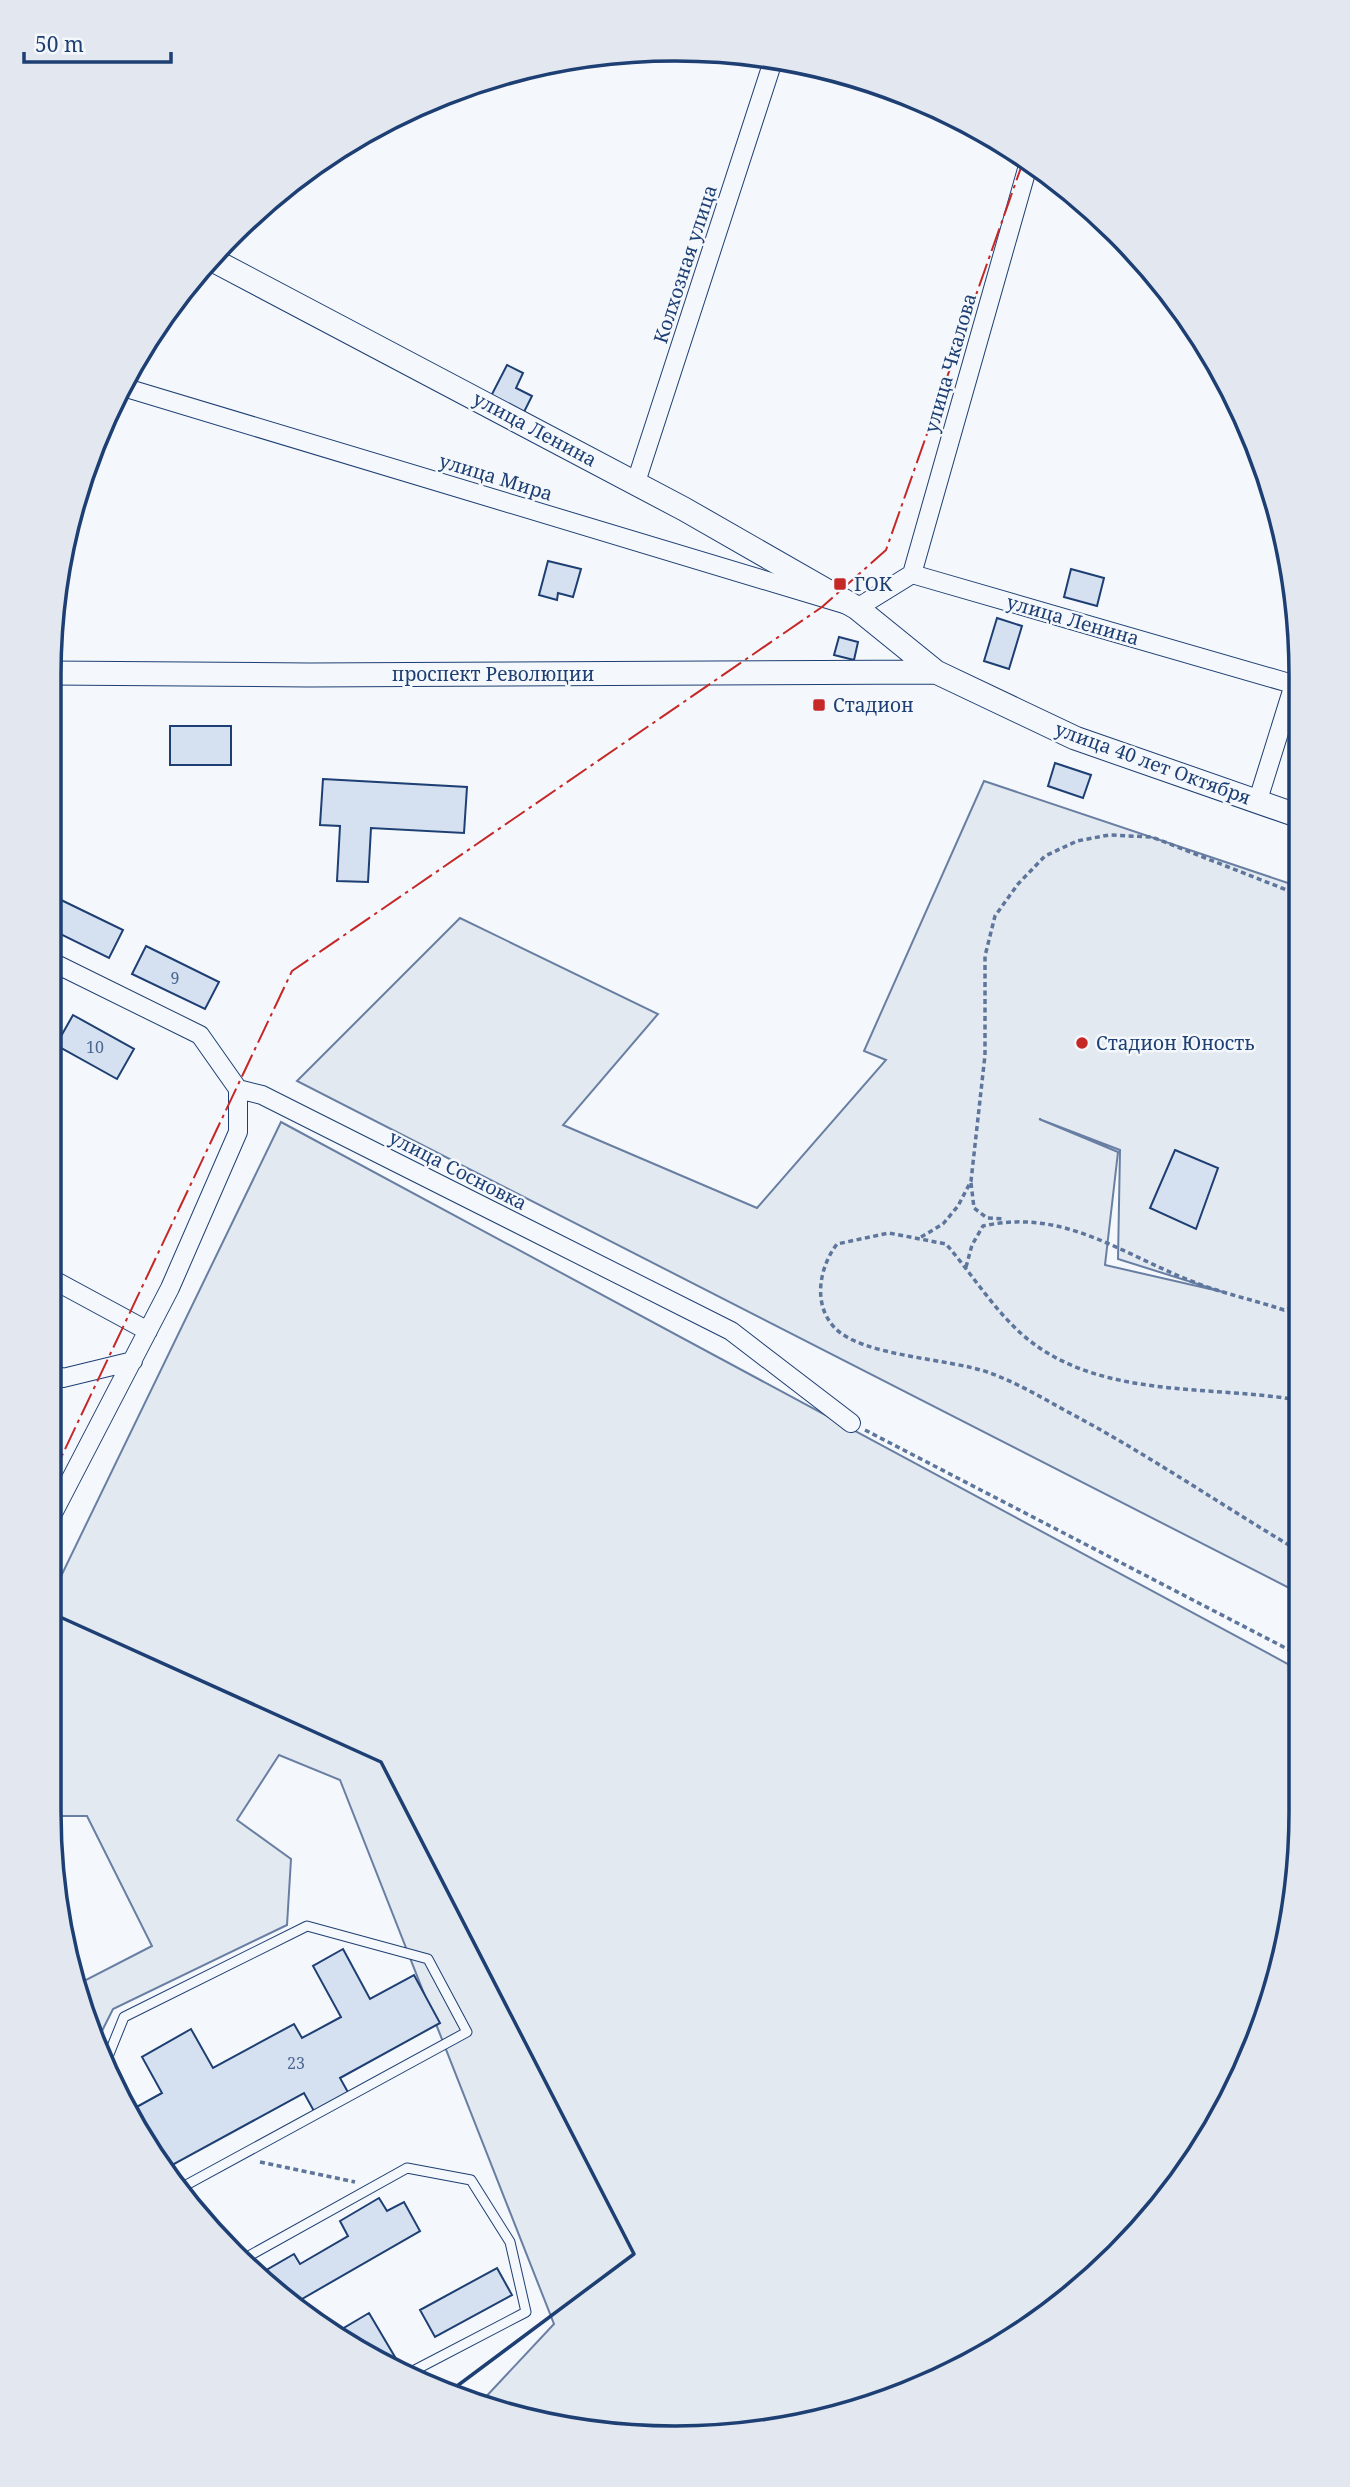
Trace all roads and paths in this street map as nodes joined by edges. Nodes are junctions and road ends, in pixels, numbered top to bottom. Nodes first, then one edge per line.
1 (770, 69) edge
2 (1026, 172) edge
3 (220, 264) edge
4 (132, 390) edge
5 (636, 482) junction
6 (912, 574) junction
7 (857, 608) junction
8 (936, 672) junction
9 (61, 673) edge
10 (1289, 680) edge
11 (1289, 701) edge
12 (1258, 800) junction
13 (1289, 812) edge
14 (1289, 891) edge
15 (61, 966) edge
16 (238, 1089) junction
17 (971, 1181) junction
18 (1010, 1220) junction
19 (919, 1238) junction
20 (966, 1267) junction
21 (61, 1284) edge
22 (1289, 1309) edge
23 (148, 1331) junction
24 (133, 1361) junction
25 (61, 1377) edge
26 (1289, 1399) edge
27 (851, 1423) joint
28 (61, 1498) edge
29 (1289, 1545) edge
30 (1289, 1650) edge
31 (110, 2051) edge
32 (237, 2157) junction
33 (187, 2185) edge
34 (374, 2186) junction
35 (251, 2255) edge
36 (418, 2369) edge

1 - 5 street, Колхозная улица
2 - 6 street, улица Чкалова
3 - 5 street, улица Ленина
4 - 7 street, улица Мира
5 - 7 street, улица Ленина
6 - 7 street
6 - 10 street, улица Ленина
7 - 8 street, улица Ленина
8 - 9 street, проспект Революции
8 - 12 street, улица 40 лет Октября
11 - 12 street
12 - 13 street, улица 40 лет Октября
14 - 17 path
15 - 16 street
16 - 23 street
16 - 27 street, улица Сосновка
17 - 18 path
17 - 19 path
18 - 20 path
18 - 22 path
19 - 20 path
19 - 29 path
20 - 26 path
21 - 23 street
23 - 24 street
24 - 25 street
24 - 28 street
27 - 30 path
31 - 32 lane
32 - 33 lane
32 - 34 path
34 - 35 lane
34 - 36 lane

